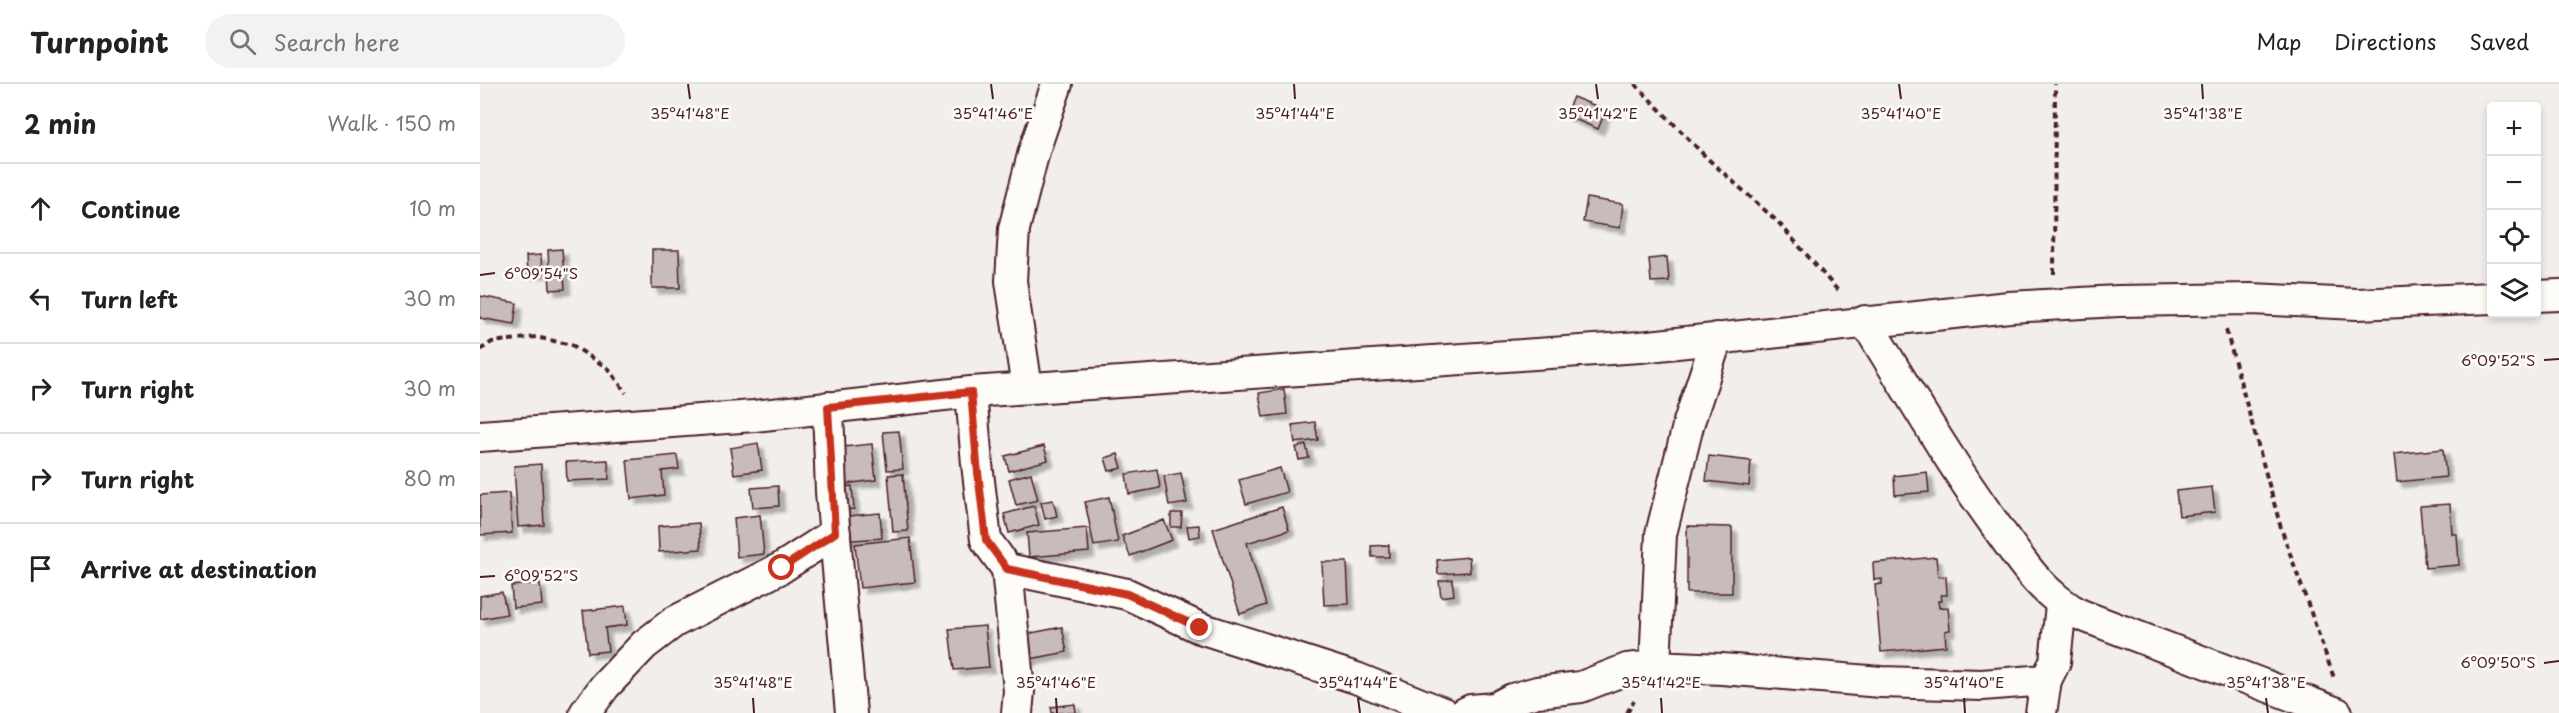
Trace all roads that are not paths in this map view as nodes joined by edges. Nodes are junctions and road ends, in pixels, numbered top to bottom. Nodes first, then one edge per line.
1 (1057, 84) edge
2 (2559, 295) edge
3 (2541, 296) edge
4 (2487, 298) edge
5 (1865, 321) junction
6 (1717, 338) junction
7 (1027, 388) junction
8 (971, 392) junction
9 (828, 407) junction
10 (480, 436) edge
11 (835, 533) junction
12 (1007, 569) junction
13 (2061, 605) junction
14 (1655, 666) junction
15 (2046, 680) junction
16 (585, 713) edge
17 (851, 713) edge
18 (1017, 713) edge
19 (1443, 713) edge
20 (1465, 713) edge
21 (2041, 713) edge
22 (2337, 713) edge

1 - 7 street
2 - 3 street
4 - 5 street
5 - 6 street
5 - 13 street
6 - 7 street
6 - 14 street
7 - 8 street
8 - 9 street
8 - 12 street
9 - 10 street
9 - 11 street
11 - 16 street
11 - 17 street
12 - 18 street
12 - 19 street
13 - 15 street
13 - 22 street
14 - 15 street
14 - 20 street
15 - 21 street

